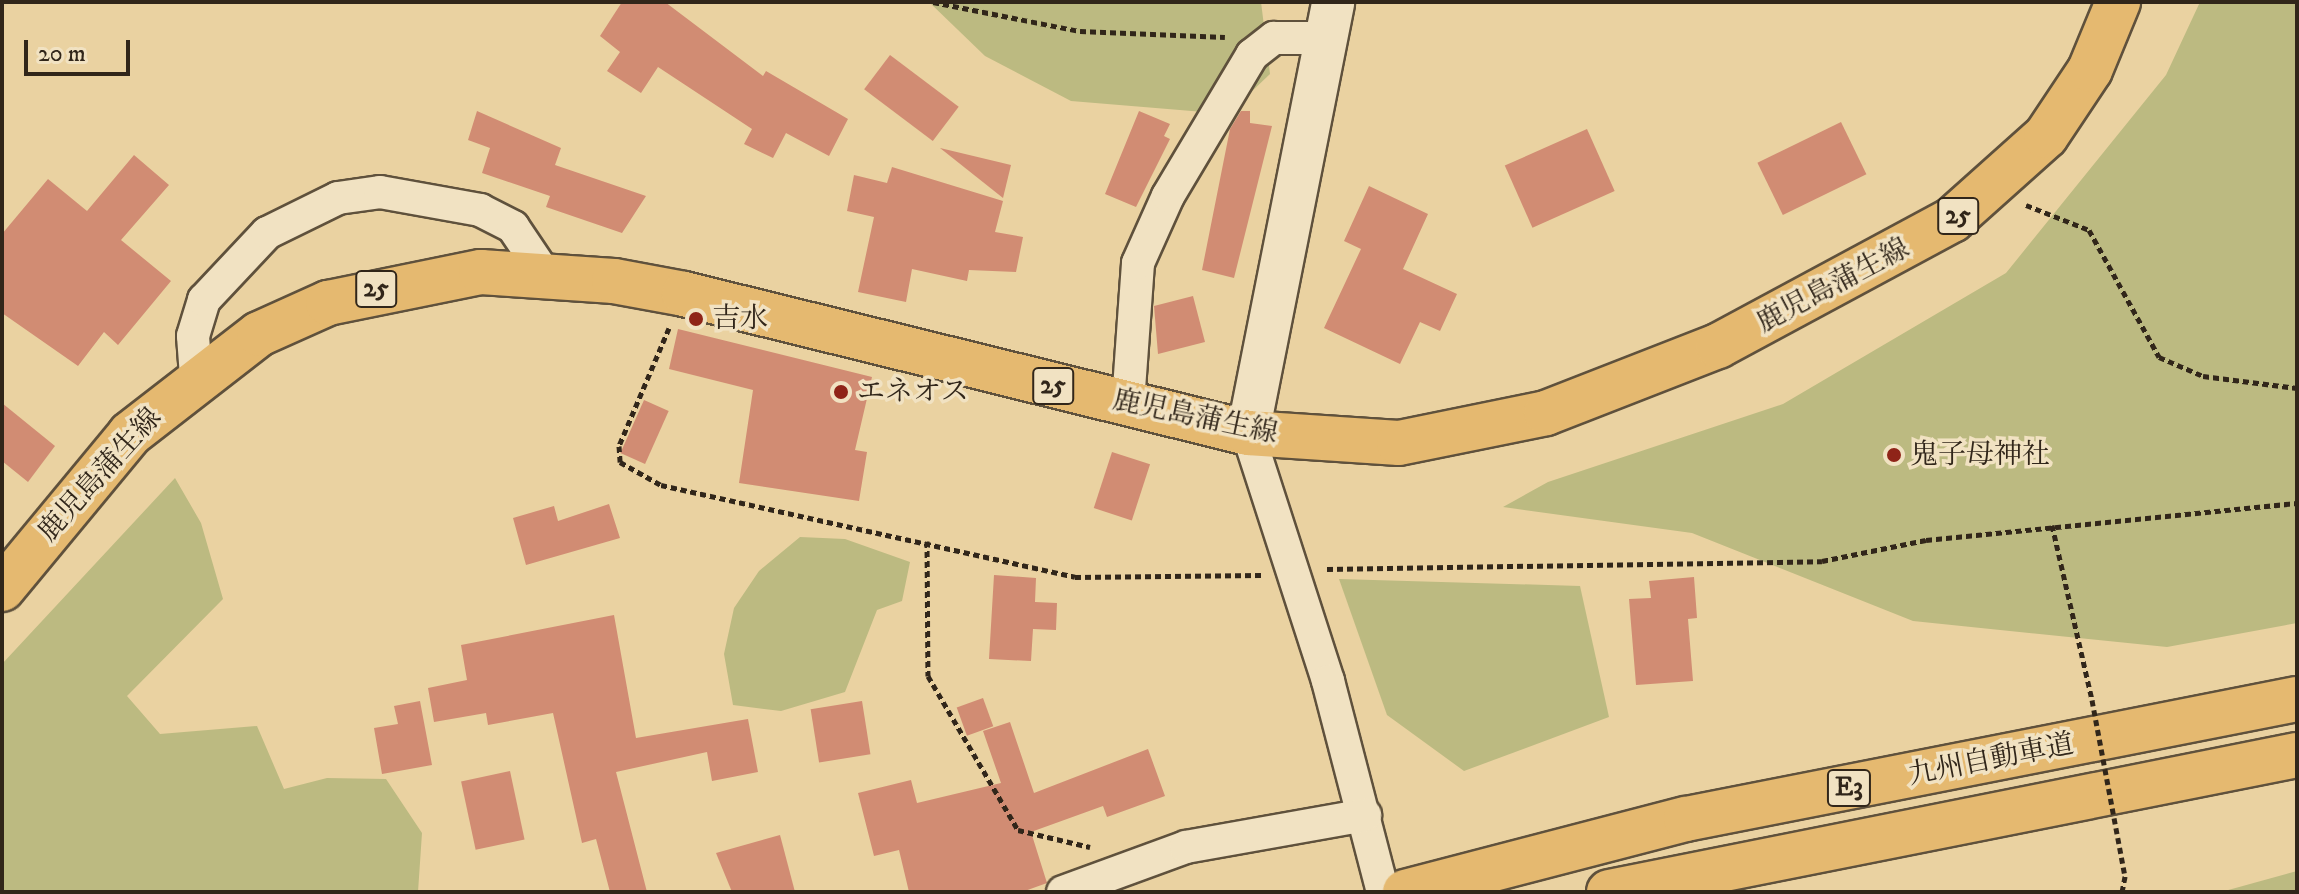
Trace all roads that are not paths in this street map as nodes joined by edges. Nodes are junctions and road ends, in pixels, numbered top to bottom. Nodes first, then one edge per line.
1 (2118, 2) edge
2 (1330, 20) edge
3 (544, 273) junction
4 (196, 376) junction
5 (1128, 403) junction
6 (1248, 433) junction
7 (2, 589) edge
8 (2297, 699) edge
9 (2297, 755) edge
10 (1365, 815) junction
11 (1063, 892) edge
12 (1383, 892) edge
13 (1405, 892) edge
14 (1609, 892) edge

1 - 6 main road, 鹿児島蒲生線 / 25
2 - 5 street
2 - 6 street
3 - 4 main road, 鹿児島蒲生線 / 25
3 - 4 street
3 - 5 main road, 鹿児島蒲生線 / 25
4 - 7 main road, 鹿児島蒲生線 / 25
5 - 6 main road, 鹿児島蒲生線 / 25
6 - 10 street
8 - 13 main road, 九州自動車道 / E3
9 - 14 main road, 九州自動車道 / E3
10 - 11 street
10 - 12 street

